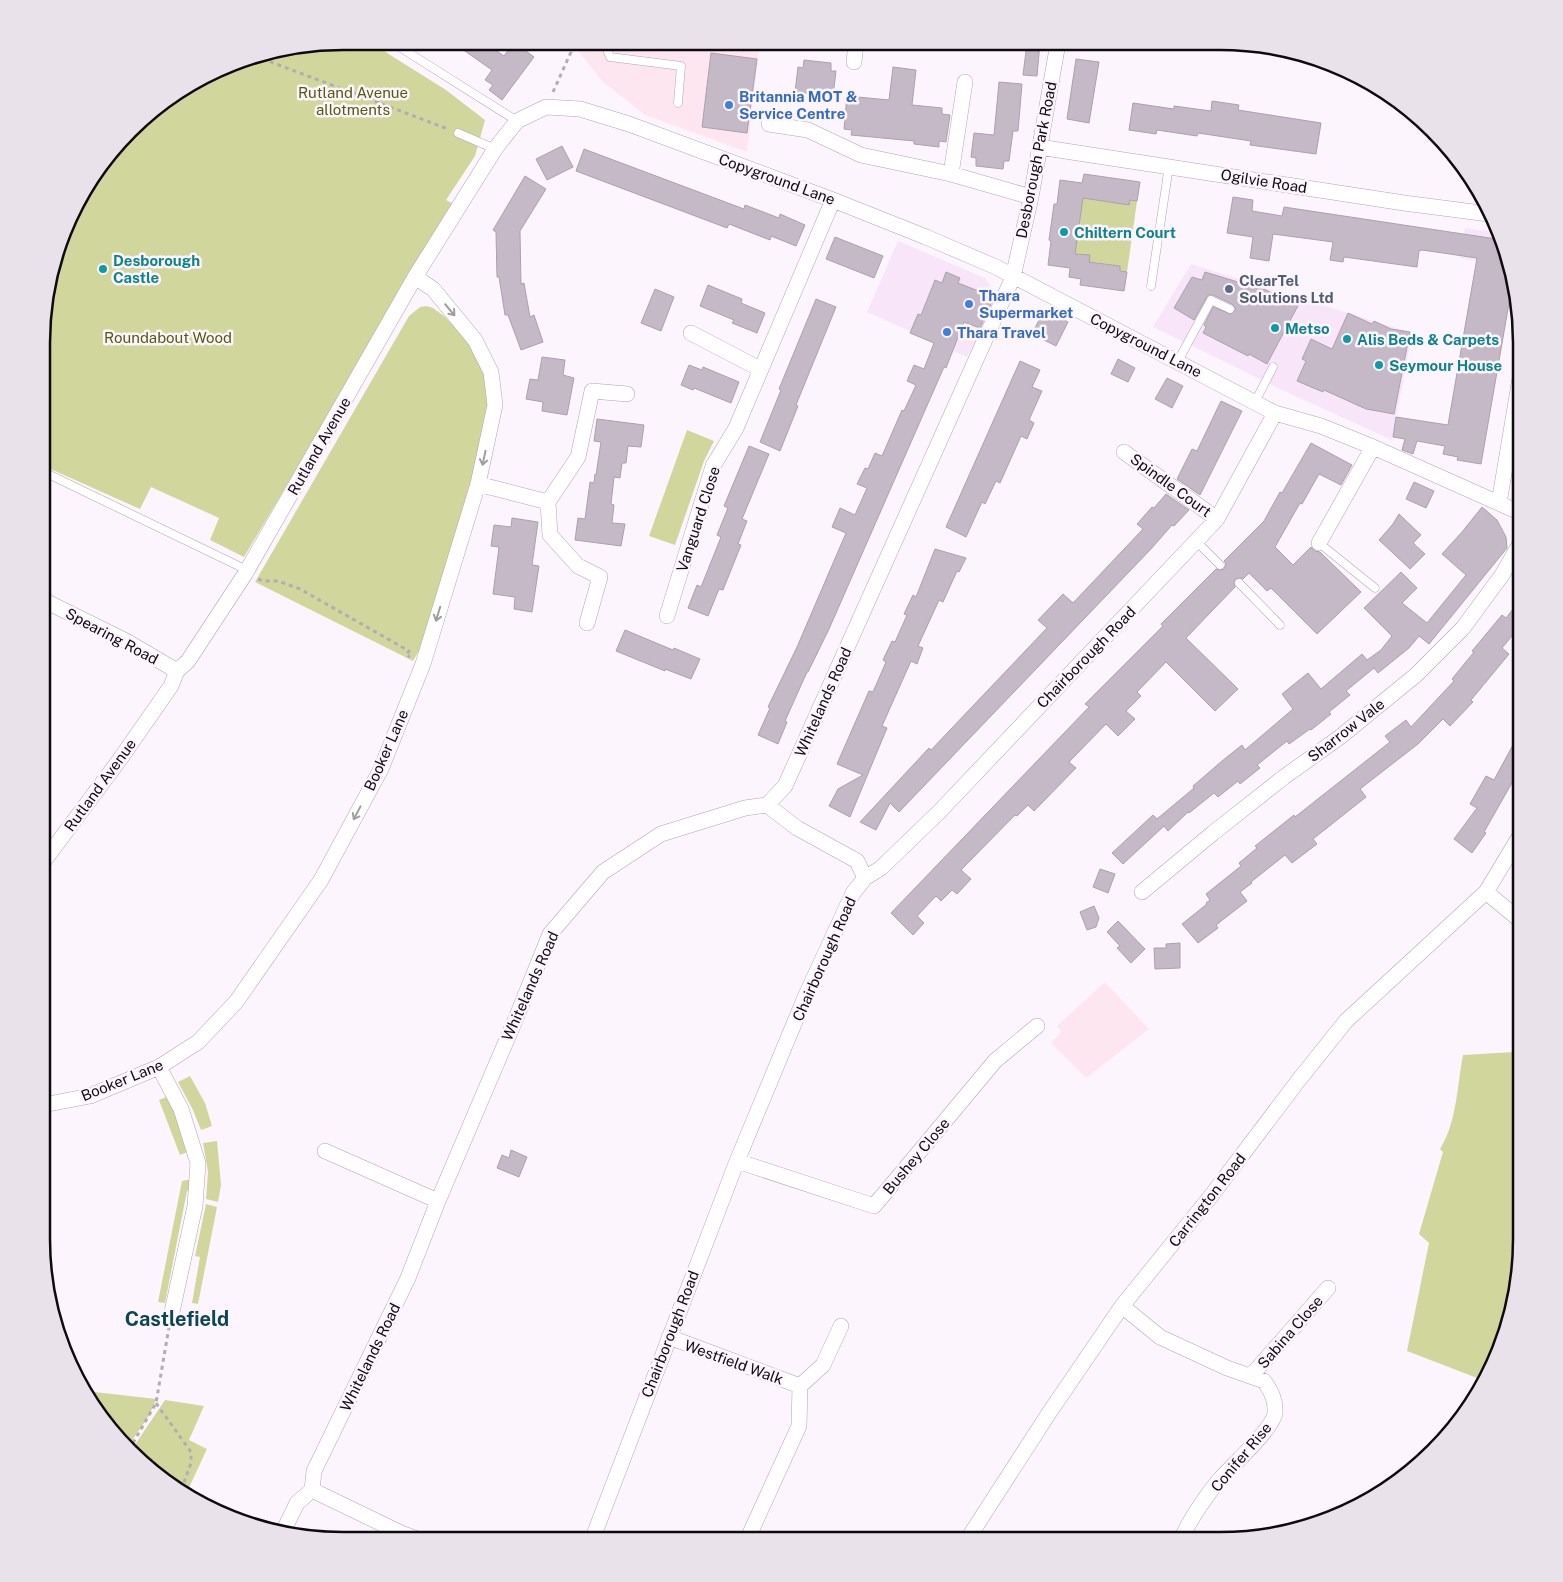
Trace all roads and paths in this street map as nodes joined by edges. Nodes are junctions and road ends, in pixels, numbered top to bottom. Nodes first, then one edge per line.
1 (404, 50) edge
2 (571, 50) edge
3 (607, 50) edge
4 (855, 50) edge
5 (1057, 50) edge
6 (266, 60) edge
7 (854, 62) dead end
8 (965, 82) dead end
9 (678, 103) dead end
10 (546, 107) junction
11 (517, 121) junction
12 (630, 124) joint
13 (769, 124) dead end
14 (458, 133) joint
15 (1039, 147) junction
16 (495, 149) junction
17 (1169, 166) junction
18 (951, 174) junction
19 (1031, 197) junction
20 (833, 200) junction
21 (1483, 213) edge
22 (415, 277) junction
23 (1013, 277) junction
24 (1152, 286) dead end
25 (1230, 309) dead end
26 (691, 333) dead end
27 (1178, 361) junction
28 (1273, 367) dead end
29 (760, 369) junction
30 (628, 394) dead end
31 (1255, 402) junction
32 (1275, 413) junction
33 (1513, 420) edge
34 (1373, 447) junction
35 (1124, 452) dead end
36 (50, 475) edge
37 (478, 484) junction
38 (548, 502) junction
39 (1499, 503) junction
40 (1513, 509) edge
41 (1218, 519) junction
42 (1196, 541) junction
43 (1319, 543) joint
44 (1513, 556) edge
45 (1220, 565) dead end
46 (246, 572) junction
47 (1239, 584) dead end
48 (1375, 588) dead end
49 (50, 603) edge
50 (667, 616) dead end
51 (587, 623) dead end
52 (1280, 625) dead end
53 (409, 651) dead end
54 (177, 671) junction
55 (767, 805) junction
56 (1513, 847) edge
57 (50, 853) edge
58 (865, 878) junction
59 (1142, 892) dead end
60 (1486, 892) junction
61 (1513, 914) edge
62 (1037, 1026) dead end
63 (158, 1068) junction
64 (50, 1104) edge
65 (325, 1150) dead end
66 (738, 1161) junction
67 (438, 1201) junction
68 (1328, 1288) dead end
69 (1122, 1306) junction
70 (172, 1312) joint
71 (841, 1326) dead end
72 (669, 1337) junction
73 (1251, 1376) junction
74 (800, 1386) junction
75 (156, 1403) junction
76 (133, 1443) edge
77 (183, 1485) edge
78 (312, 1490) junction
79 (286, 1526) edge
80 (391, 1532) edge
81 (595, 1532) edge
82 (751, 1532) edge
83 (972, 1532) edge
84 (1184, 1532) edge

1 - 11 lane
2 - 10 path
3 - 9 lane
4 - 7 street
5 - 15 street, Desborough Park Road
6 - 14 path
8 - 18 street
10 - 11 street, Rutland Avenue
10 - 12 street, Rutland Avenue
11 - 16 street, Rutland Avenue
12 - 20 street, Copyground Lane
13 - 18 street
14 - 16 lane
15 - 17 street, Ogilvie Road
15 - 19 street, Desborough Park Road
16 - 22 street, Rutland Avenue
17 - 21 street, Ogilvie Road
17 - 24 lane
18 - 19 street
19 - 23 street, Desborough Park Road
20 - 23 street, Copyground Lane
20 - 29 street, Vanguard Close
22 -> 37 street, Booker Lane
22 - 46 street, Rutland Avenue
23 - 27 street, Copyground Lane
23 - 55 street, Whitelands Road
25 - 27 lane
26 - 29 street
27 - 31 street, Copyground Lane
28 - 31 lane
29 - 50 street, Vanguard Close
30 - 38 street
31 - 32 street, Copyground Lane
32 - 34 street, Copyground Lane
32 - 41 street, Chairborough Road
33 - 39 street
34 - 39 street, Copyground Lane
34 - 43 street
35 - 41 street, Spindle Court
36 - 46 lane
37 - 38 street
37 -> 63 street, Booker Lane
38 - 51 street
39 - 40 street, Copyground Lane
41 - 42 street, Chairborough Road
42 - 45 lane
42 - 58 street, Chairborough Road
43 - 48 lane
44 - 59 street, Sharrow Vale
46 - 53 path
46 - 54 street, Rutland Avenue
47 - 52 lane
49 - 54 street, Spearing Road
54 - 57 street, Rutland Avenue
55 - 58 street
55 - 67 street, Whitelands Road
56 - 60 street, Carrington Road
58 - 66 street, Chairborough Road
60 - 61 street
60 - 69 street, Carrington Road
62 - 66 street, Bushey Close
63 - 64 street, Booker Lane
63 - 70 street
65 - 67 street
66 - 72 street, Chairborough Road
67 - 78 street, Whitelands Road
68 - 73 street, Sabina Close
69 - 73 street, Conifer Rise
69 - 83 street, Carrington Road
70 - 75 path
71 - 74 street, Westfield Walk
72 - 74 street, Westfield Walk
72 - 81 street, Chairborough Road
73 - 84 street, Conifer Rise
74 - 82 street, Westfield Walk
75 - 76 path
75 - 77 path
78 - 79 street
78 - 80 street

